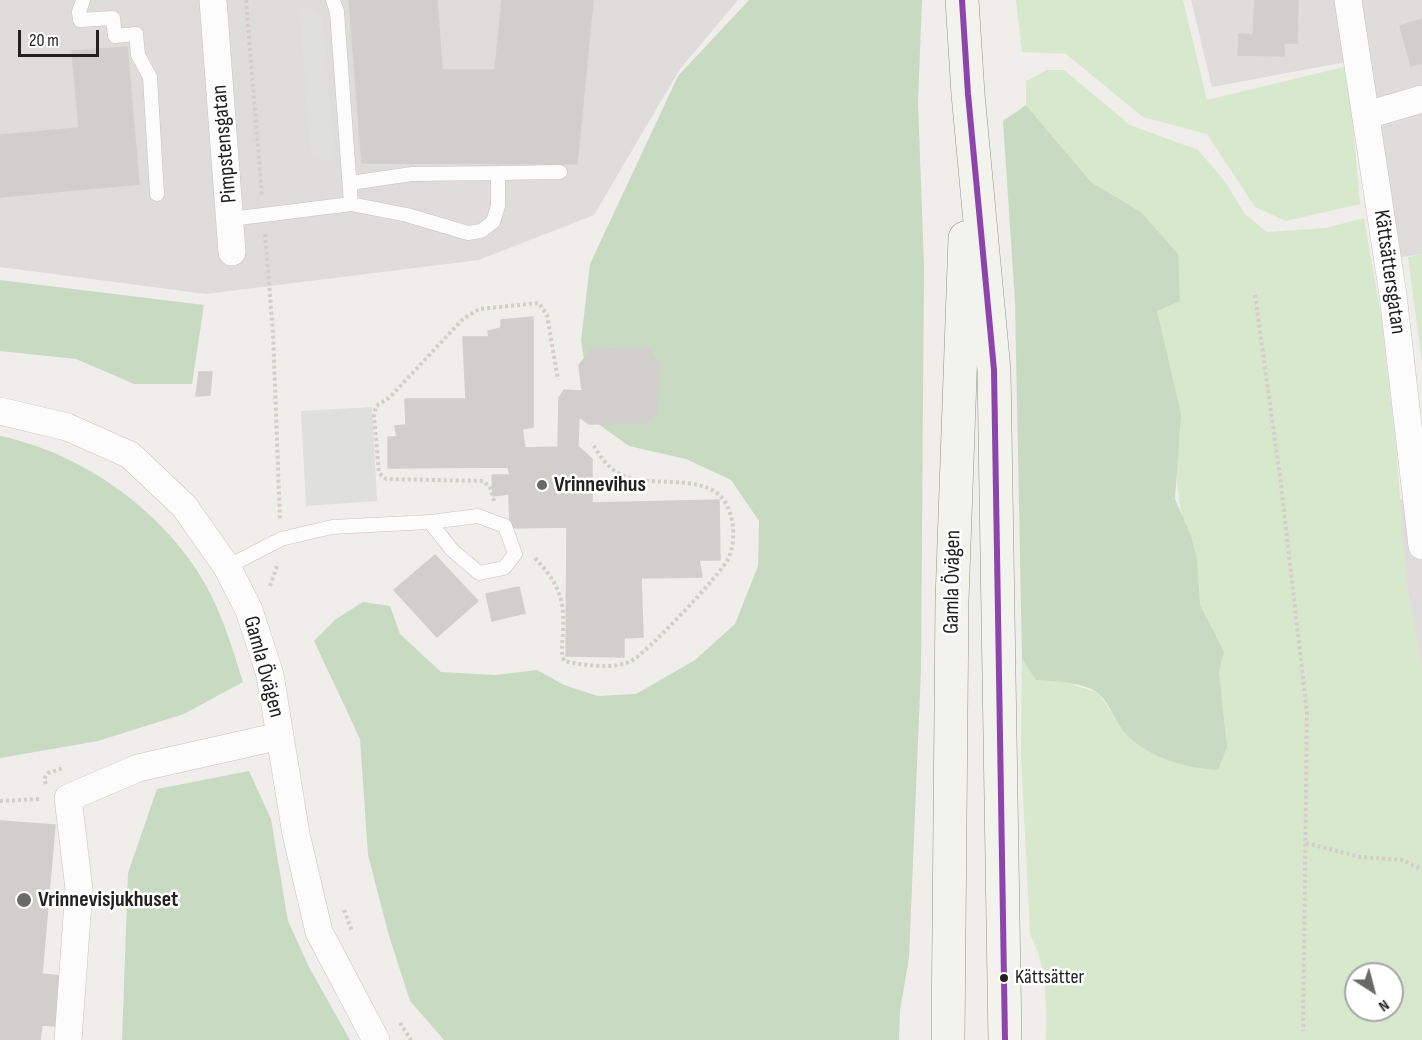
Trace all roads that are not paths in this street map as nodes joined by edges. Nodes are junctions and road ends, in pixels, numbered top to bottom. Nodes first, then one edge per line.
1 (83, 0) edge
2 (213, 0) edge
3 (333, 0) edge
4 (962, 0) edge
5 (1348, 0) edge
6 (1422, 99) edge
7 (1367, 115) junction
8 (972, 125) junction
9 (560, 172) dead end
10 (498, 173) junction
11 (350, 183) junction
12 (157, 194) dead end
13 (351, 204) junction
14 (231, 219) junction
15 (232, 252) dead end
16 (0, 411) edge
17 (430, 522) junction
18 (1422, 546) edge
19 (227, 567) junction
20 (280, 736) junction
21 (68, 1040) edge
22 (376, 1040) edge
23 (948, 1040) edge
24 (1005, 1040) edge

1 - 12 lane
2 - 14 street, Pimpstensgatan
3 - 11 lane
4 - 8 main road, Gamla Övägen
5 - 7 street, Kättsättersgatan
6 - 7 street
7 - 18 street, Kättsättersgatan
8 - 23 main road, Gamla Övägen
8 - 24 main road, Gamla Övägen
9 - 10 lane
10 - 11 lane
10 - 13 lane
11 - 13 lane
13 - 14 lane
14 - 15 street, Pimpstensgatan
16 - 19 street, Gamla Övägen
17 - 17 lane
17 - 19 lane
19 - 20 street, Gamla Övägen
20 - 21 street
20 - 22 street, Gamla Övägen

